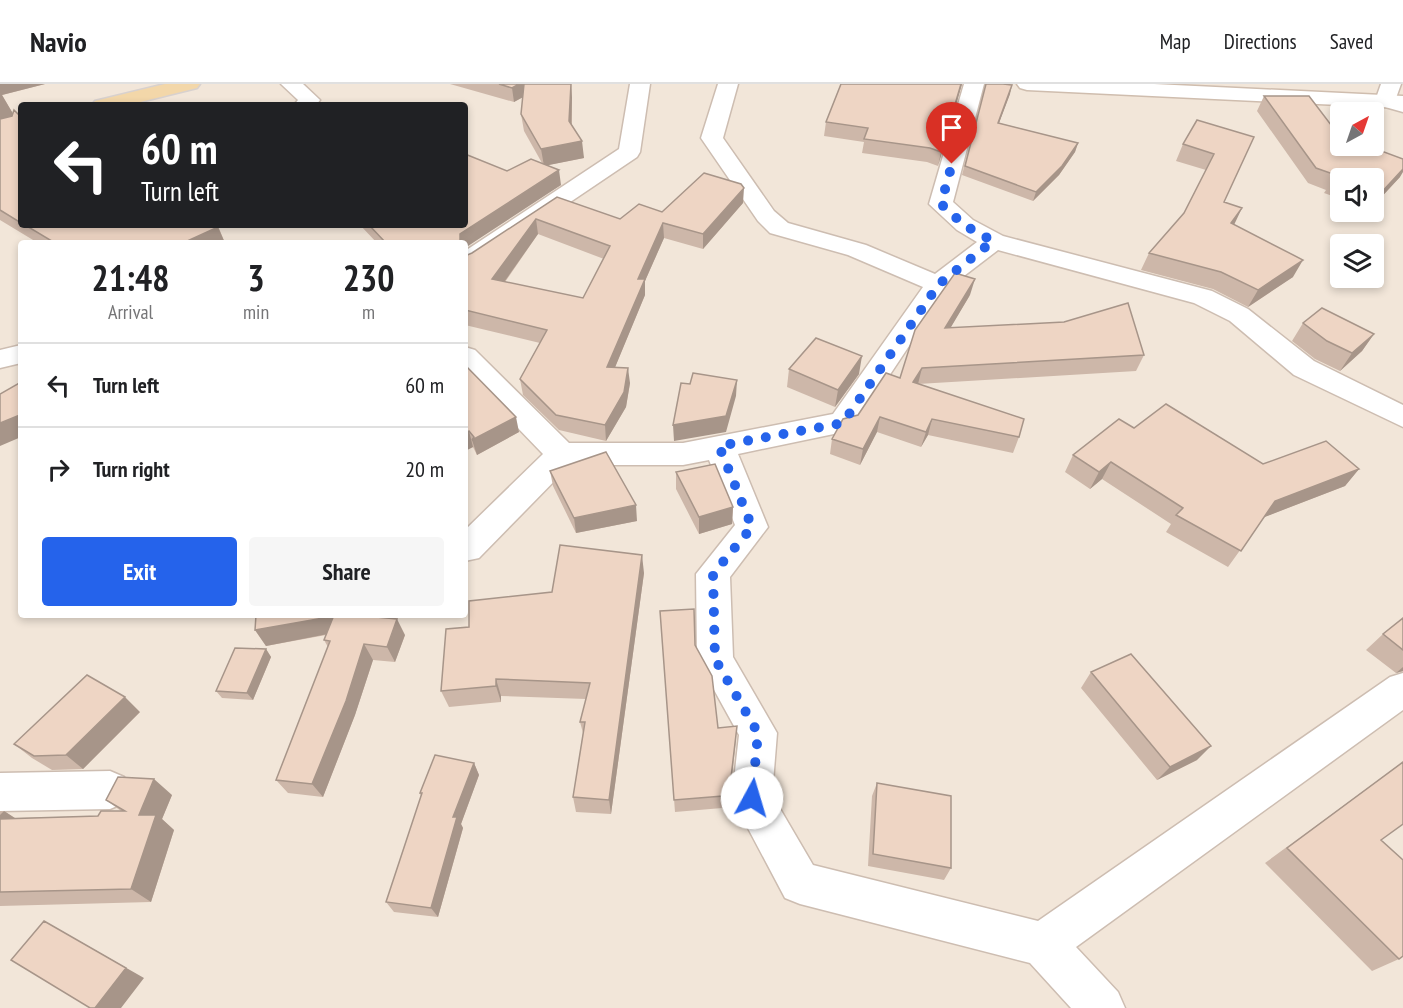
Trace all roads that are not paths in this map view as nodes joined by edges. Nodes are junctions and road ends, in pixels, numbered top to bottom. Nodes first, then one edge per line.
1 (190, 84) edge
2 (291, 84) edge
3 (640, 84) edge
4 (728, 84) edge
5 (974, 84) edge
6 (1028, 84) edge
7 (1395, 98) edge
8 (115, 102) edge
9 (308, 102) edge
10 (993, 241) junction
11 (468, 260) edge
12 (939, 284) junction
13 (18, 355) edge
14 (0, 359) edge
15 (468, 359) edge
16 (1403, 417) edge
17 (719, 446) junction
18 (562, 454) junction
19 (468, 548) edge
20 (1403, 689) edge
21 (110, 790) edge
22 (0, 792) edge
23 (1043, 944) junction
24 (1102, 1008) edge

1 - 8 main road
2 - 9 street
3 - 11 street
4 - 12 street
5 - 10 street
6 - 7 street
10 - 12 street
10 - 16 street
12 - 17 street
13 - 14 street
15 - 18 street
17 - 18 street
17 - 23 street
18 - 19 street
20 - 23 street
21 - 22 street
23 - 24 street

